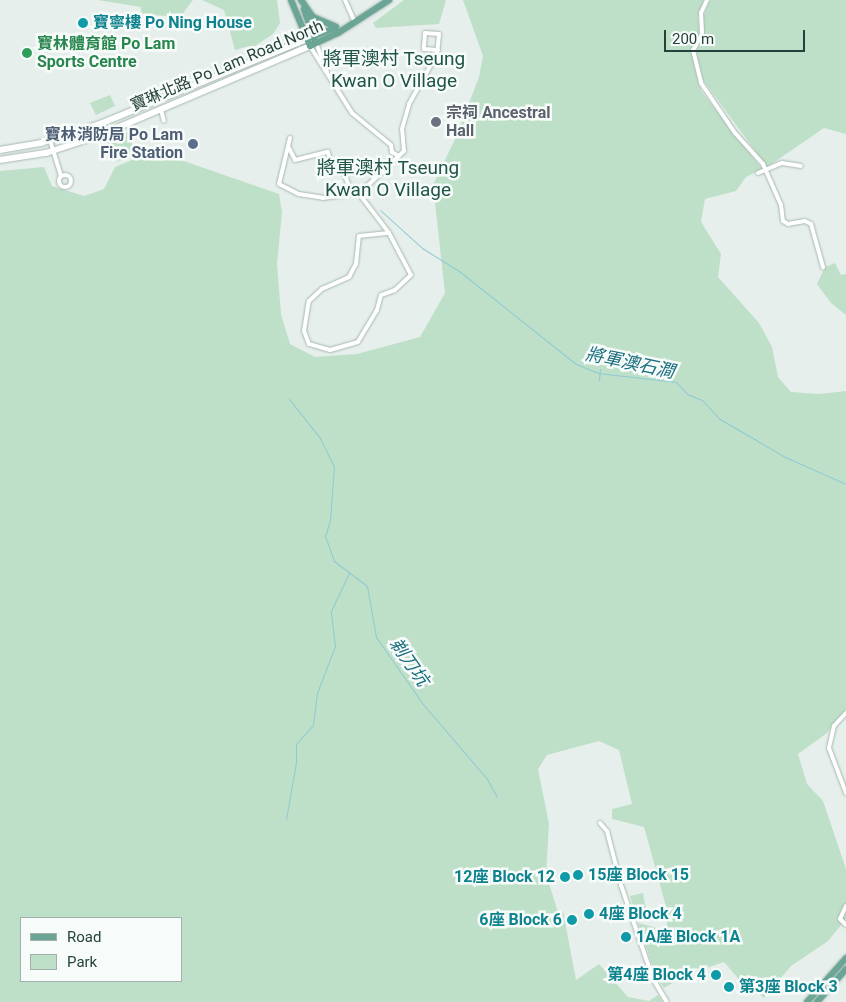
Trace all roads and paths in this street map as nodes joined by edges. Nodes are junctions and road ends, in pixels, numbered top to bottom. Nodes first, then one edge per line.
1 (291, 0) edge
2 (301, 0) edge
3 (345, 0) edge
4 (389, 0) edge
5 (707, 0) edge
6 (355, 22) junction
7 (348, 26) junction
8 (336, 27) junction
9 (312, 41) junction
10 (438, 50) junction
11 (161, 110) junction
12 (164, 121) dead end
13 (290, 138) dead end
14 (50, 140) junction
15 (401, 142) junction
16 (391, 145) junction
17 (289, 148) junction
18 (0, 150) edge
19 (52, 152) junction
20 (397, 155) junction
21 (0, 160) edge
22 (801, 166) dead end
23 (766, 169) junction
24 (758, 173) dead end
25 (61, 176) dead end
26 (357, 191) junction
27 (352, 193) junction
28 (389, 233) junction
29 (823, 267) dead end
30 (846, 713) edge
31 (846, 793) edge
32 (600, 823) dead end
33 (846, 906) edge
34 (846, 925) edge
35 (846, 958) edge
36 (846, 969) edge
37 (667, 1002) edge
38 (807, 1002) edge
39 (817, 1002) edge

1 - 9 main road
2 - 8 main road
2 - 9 main road
3 - 6 street
4 - 6 main road, 寶琳北路 Po Lam Road North
5 - 23 street
6 - 7 main road, 寶琳北路 Po Lam Road North
7 - 8 main road, 寶琳北路 Po Lam Road North
7 - 9 main road, 寶琳北路 Po Lam Road North
8 - 9 main road, 寶琳北路 Po Lam Road North
9 - 11 main road, 寶琳北路 Po Lam Road North
9 - 14 main road, 寶琳北路 Po Lam Road North
9 - 16 street
10 - 10 street
10 - 15 street
11 - 12 street
11 - 19 main road, 寶琳北路 Po Lam Road North
13 - 17 street
14 - 18 main road, 寶琳北路 Po Lam Road North
14 - 19 street
15 - 16 street
15 - 20 street
16 - 20 street
17 - 27 street
17 - 27 street
19 - 21 main road, 寶琳北路 Po Lam Road North
19 - 25 street
20 - 26 street
22 - 23 street
23 - 24 street
23 - 29 street
26 - 27 street
26 - 28 street
28 - 28 street
30 - 31 street
32 - 37 street
33 - 34 street
35 - 38 main road
36 - 39 main road

